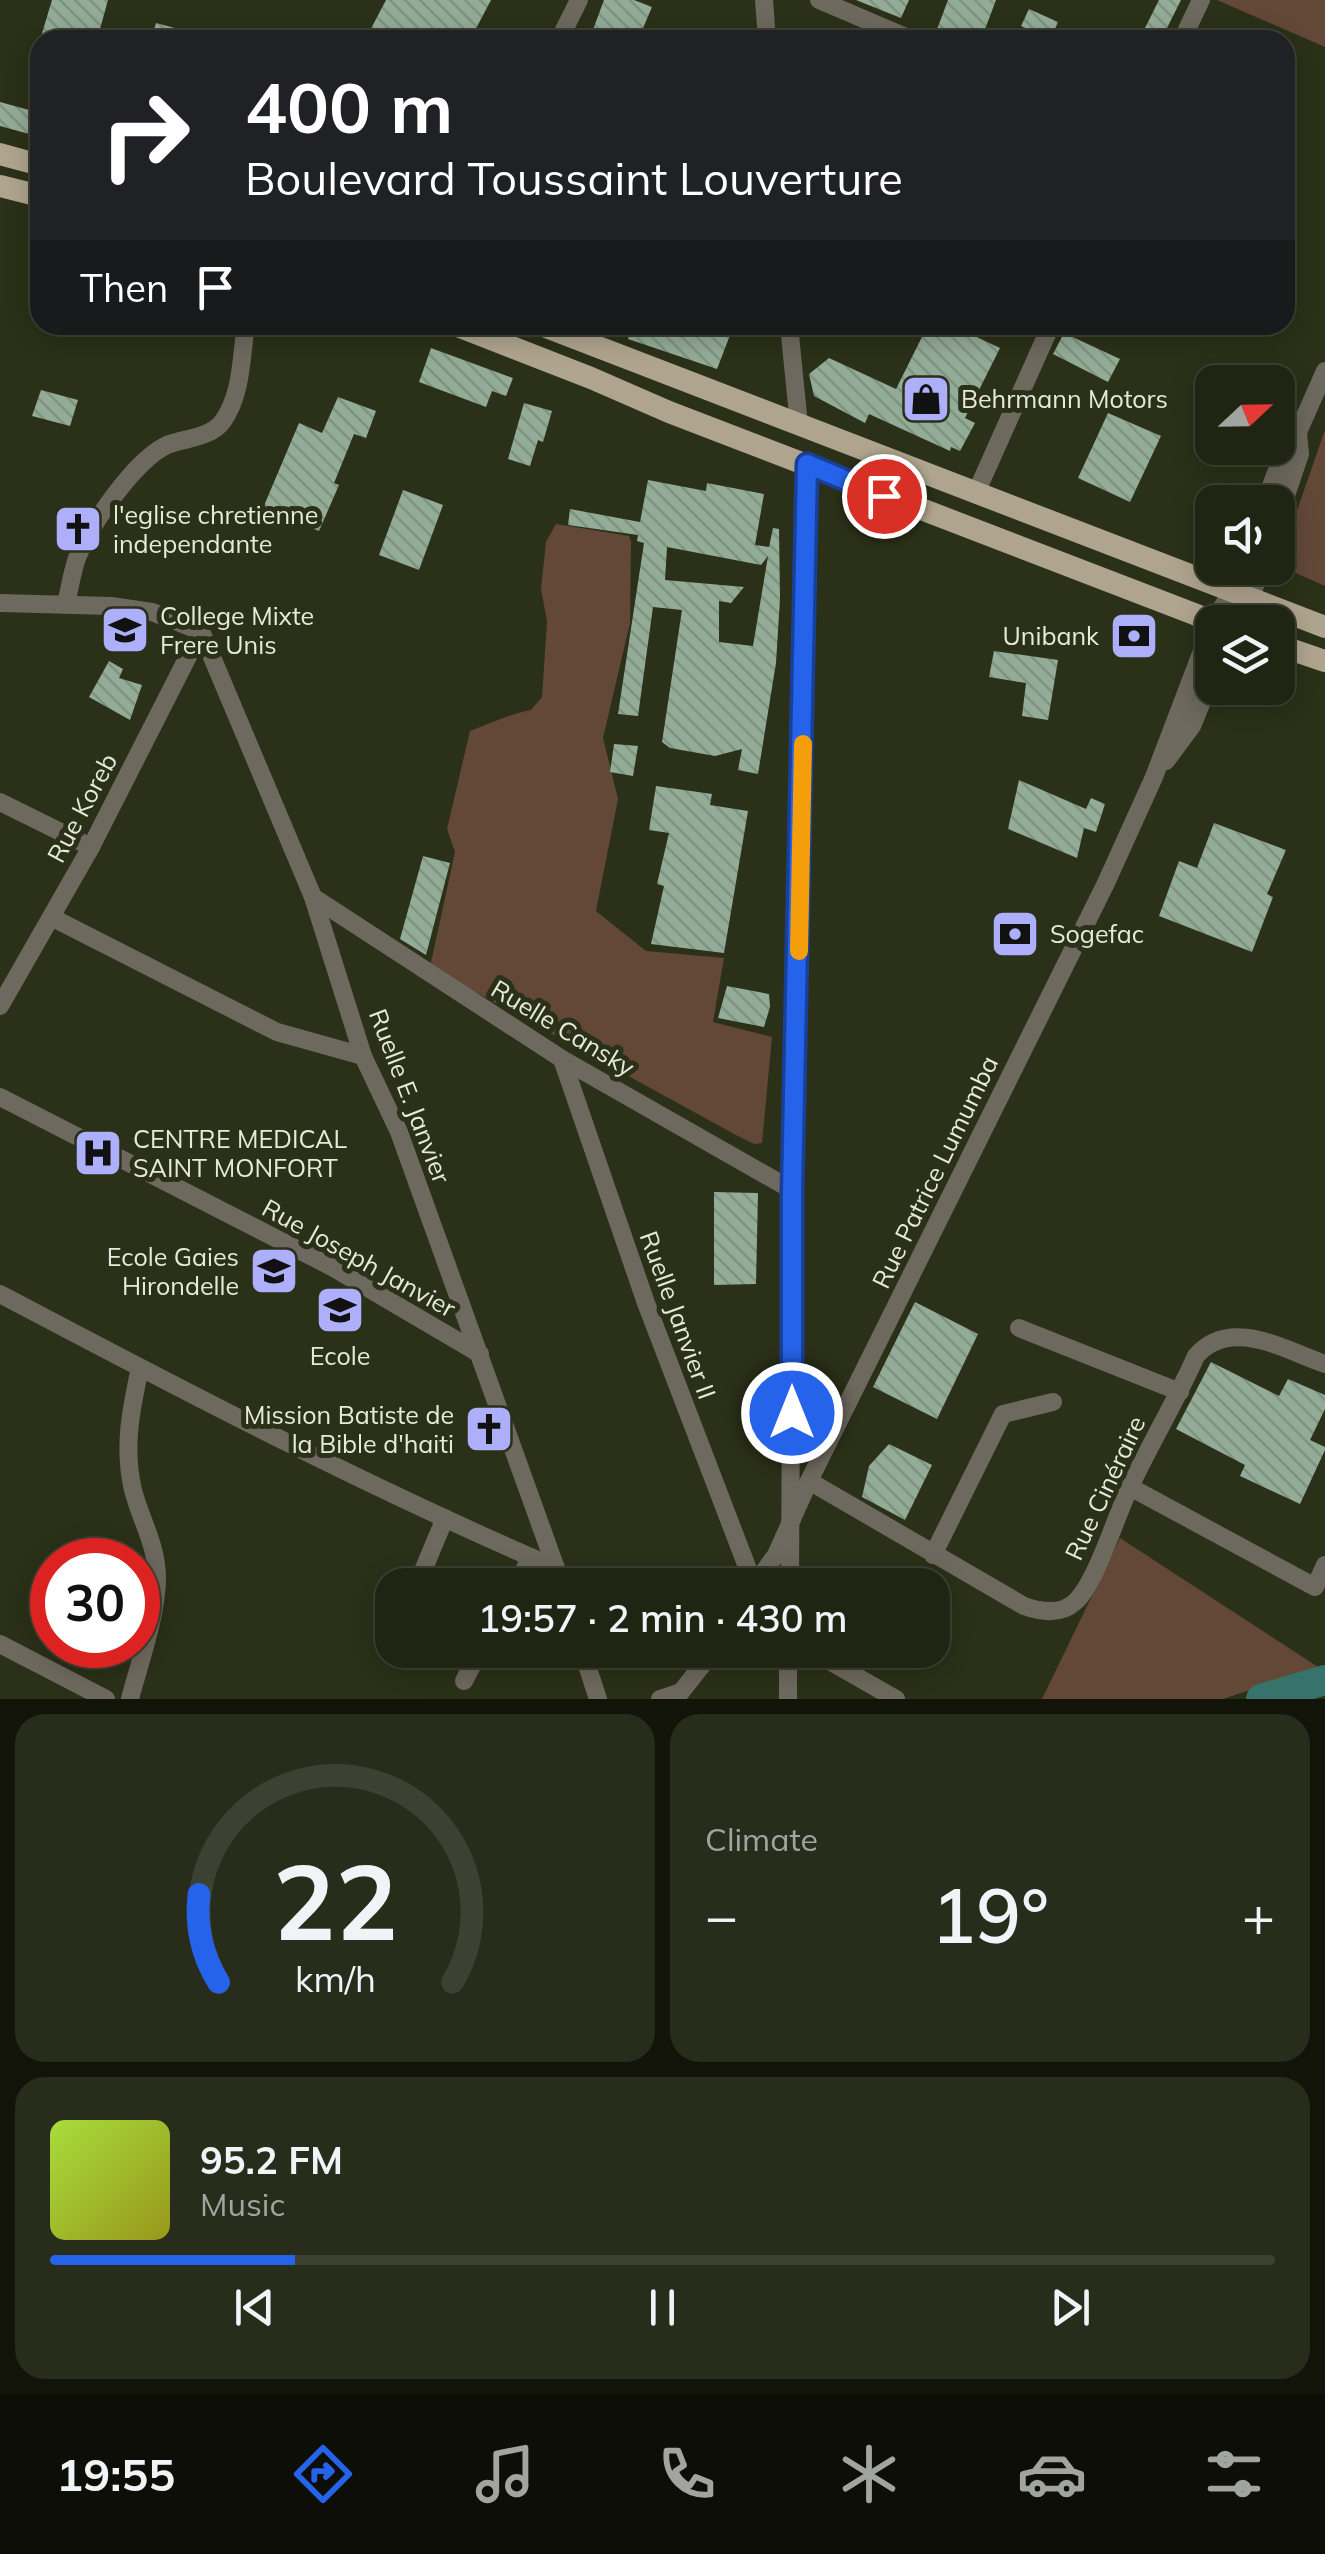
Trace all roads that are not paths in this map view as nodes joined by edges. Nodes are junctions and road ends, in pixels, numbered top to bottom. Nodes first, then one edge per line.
1 (579, 0) edge
2 (764, 0) edge
3 (819, 0) edge
4 (1201, 0) edge
5 (564, 30) edge
6 (766, 30) edge
7 (890, 30) edge
8 (1187, 30) edge
9 (0, 154) edge
10 (30, 162) edge
11 (0, 186) edge
12 (30, 194) edge
13 (245, 335) edge
14 (481, 335) edge
15 (567, 335) edge
16 (790, 335) edge
17 (1047, 335) edge
18 (1325, 371) edge
19 (799, 425) junction
20 (1298, 432) junction
21 (807, 464) junction
22 (1271, 485) edge
23 (1290, 485) edge
24 (976, 493) junction
25 (1241, 585) edge
26 (1248, 585) edge
27 (1241, 594) junction
28 (0, 602) edge
29 (66, 603) junction
30 (1230, 605) edge
31 (1239, 605) edge
32 (1195, 615) edge
33 (1325, 627) edge
34 (201, 630) junction
35 (1295, 650) edge
36 (1325, 661) edge
37 (1195, 671) edge
38 (1201, 705) edge
39 (1154, 777) junction
40 (0, 802) edge
41 (91, 847) junction
42 (314, 898) junction
43 (51, 917) junction
44 (0, 1006) edge
45 (363, 1056) junction
46 (562, 1060) junction
47 (0, 1097) edge
48 (792, 1190) junction
49 (0, 1294) edge
50 (1019, 1328) dead end
51 (480, 1354) junction
52 (1325, 1364) edge
53 (140, 1368) junction
54 (1180, 1392) junction
55 (1053, 1402) dead end
56 (810, 1481) junction
57 (1130, 1486) junction
58 (445, 1518) junction
59 (792, 1525) junction
60 (933, 1554) junction
61 (531, 1557) junction
62 (1325, 1564) edge
63 (423, 1568) edge
64 (525, 1568) edge
65 (547, 1568) edge
66 (556, 1568) edge
67 (747, 1568) edge
68 (765, 1568) edge
69 (791, 1568) edge
70 (0, 1644) edge
71 (471, 1668) edge
72 (588, 1668) edge
73 (700, 1668) edge
74 (788, 1668) edge
75 (842, 1668) edge
76 (464, 1681) dead end
77 (106, 1699) edge
78 (130, 1699) edge
79 (598, 1699) edge
80 (660, 1699) edge
81 (788, 1699) edge
82 (896, 1699) edge

1 - 5 street
2 - 6 street
3 - 7 street
4 - 8 street
9 - 10 main road
11 - 12 main road
13 - 29 street
14 - 21 main road
15 - 19 main road
16 - 19 street
17 - 24 street
18 - 20 street
19 - 24 main road
20 - 22 street
20 - 23 street
21 - 32 main road
21 - 48 street
24 - 27 main road
25 - 27 street
26 - 27 street
27 - 30 street, Rue Patrice Lumumba
27 - 31 street
27 - 33 main road
28 - 29 street
29 - 34 street
34 - 41 street, Rue Koreb
34 - 42 street, Ruelle E. Janvier
35 - 36 main road
37 - 39 street, Rue Patrice Lumumba
38 - 39 street, Rue Patrice Lumumba
39 - 56 street, Rue Patrice Lumumba
40 - 41 street
41 - 43 street, Rue Koreb
42 - 45 street, Ruelle E. Janvier
42 - 46 street, Ruelle Cansky
43 - 44 street, Rue Koreb
43 - 45 street
45 - 51 street, Ruelle E. Janvier
46 - 48 street, Ruelle Cansky
46 - 67 street, Ruelle Janvier II
47 - 51 street, Rue Joseph Janvier
48 - 59 street
49 - 53 street
50 - 54 street
51 - 66 street, Ruelle E. Janvier
52 - 54 street, Rue Cinéraire
53 - 58 street
53 - 78 street
54 - 57 street, Rue Cinéraire
55 - 60 street
56 - 59 street, Rue Patrice Lumumba
56 - 60 street, Rue Cinéraire
57 - 60 street, Rue Cinéraire
57 - 62 street
58 - 61 street
58 - 63 street
59 - 68 street, Rue Patrice Lumumba
59 - 69 street
61 - 64 street
61 - 65 street
70 - 77 street
71 - 76 street
72 - 79 street
73 - 80 street
74 - 81 street
75 - 82 street

